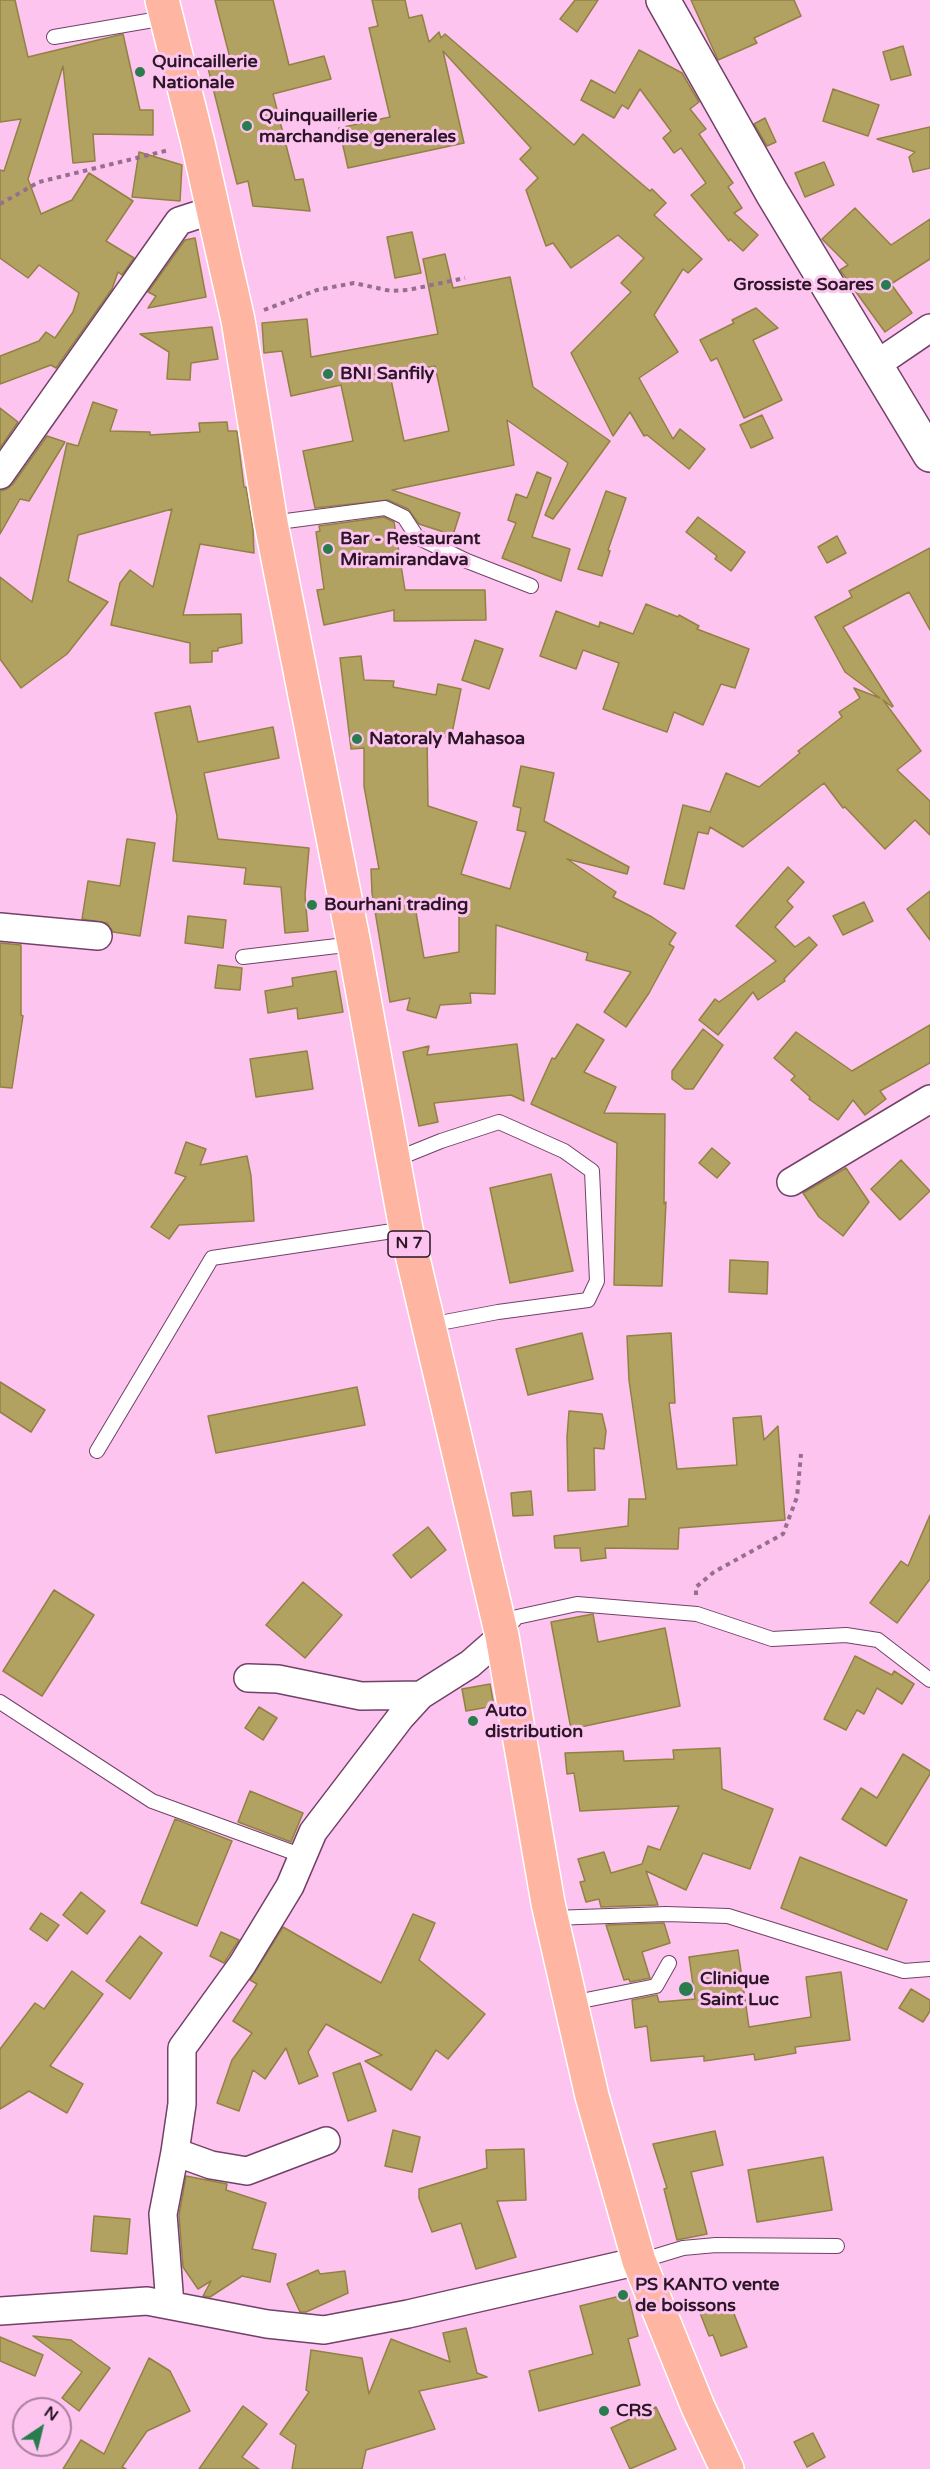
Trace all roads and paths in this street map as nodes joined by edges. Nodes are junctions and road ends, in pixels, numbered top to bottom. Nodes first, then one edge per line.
1 (663, 0) edge
2 (163, 9) edge
3 (54, 38) dead end
4 (198, 143) junction
5 (0, 204) edge
6 (213, 210) junction
7 (465, 278) dead end
8 (238, 320) junction
9 (930, 328) edge
10 (877, 364) junction
11 (930, 455) edge
12 (0, 475) edge
13 (271, 524) junction
14 (531, 586) dead end
15 (0, 927) edge
16 (98, 936) dead end
17 (354, 944) junction
18 (243, 957) dead end
19 (930, 1099) edge
20 (393, 1160) junction
21 (791, 1182) dead end
22 (406, 1229) junction
23 (427, 1325) junction
24 (97, 1450) dead end
25 (801, 1454) dead end
26 (697, 1614) junction
27 (502, 1636) junction
28 (248, 1678) dead end
29 (930, 1680) edge
30 (421, 1695) junction
31 (0, 1702) edge
32 (303, 1856) junction
33 (552, 1918) junction
34 (669, 1963) dead end
35 (930, 1969) edge
36 (571, 2003) junction
37 (326, 2141) dead end
38 (176, 2152) junction
39 (837, 2246) dead end
40 (639, 2262) junction
41 (171, 2305) junction
42 (0, 2310) edge
43 (727, 2469) edge

1 - 10 street
2 - 3 lane
2 - 4 main road, N 7
4 - 5 path
4 - 6 main road, N 7
6 - 8 main road, N 7
6 - 12 street
7 - 8 path
8 - 13 main road, N 7
9 - 10 street
10 - 11 street
13 - 14 lane
13 - 17 main road, N 7
15 - 16 street
17 - 18 lane
17 - 20 main road, N 7
19 - 21 street
20 - 22 main road, N 7
20 - 23 lane
22 - 23 main road, N 7
22 - 24 lane
23 - 27 main road, N 7
25 - 26 path
26 - 27 lane
26 - 29 lane
27 - 30 street
27 - 33 main road, N 7
28 - 30 street
30 - 32 street
31 - 32 lane
32 - 38 street
33 - 35 lane
33 - 36 main road, N 7
34 - 36 lane
36 - 40 main road, N 7
37 - 38 street
38 - 41 street
39 - 40 lane
40 - 41 street
40 - 43 main road, N 7
41 - 42 street

